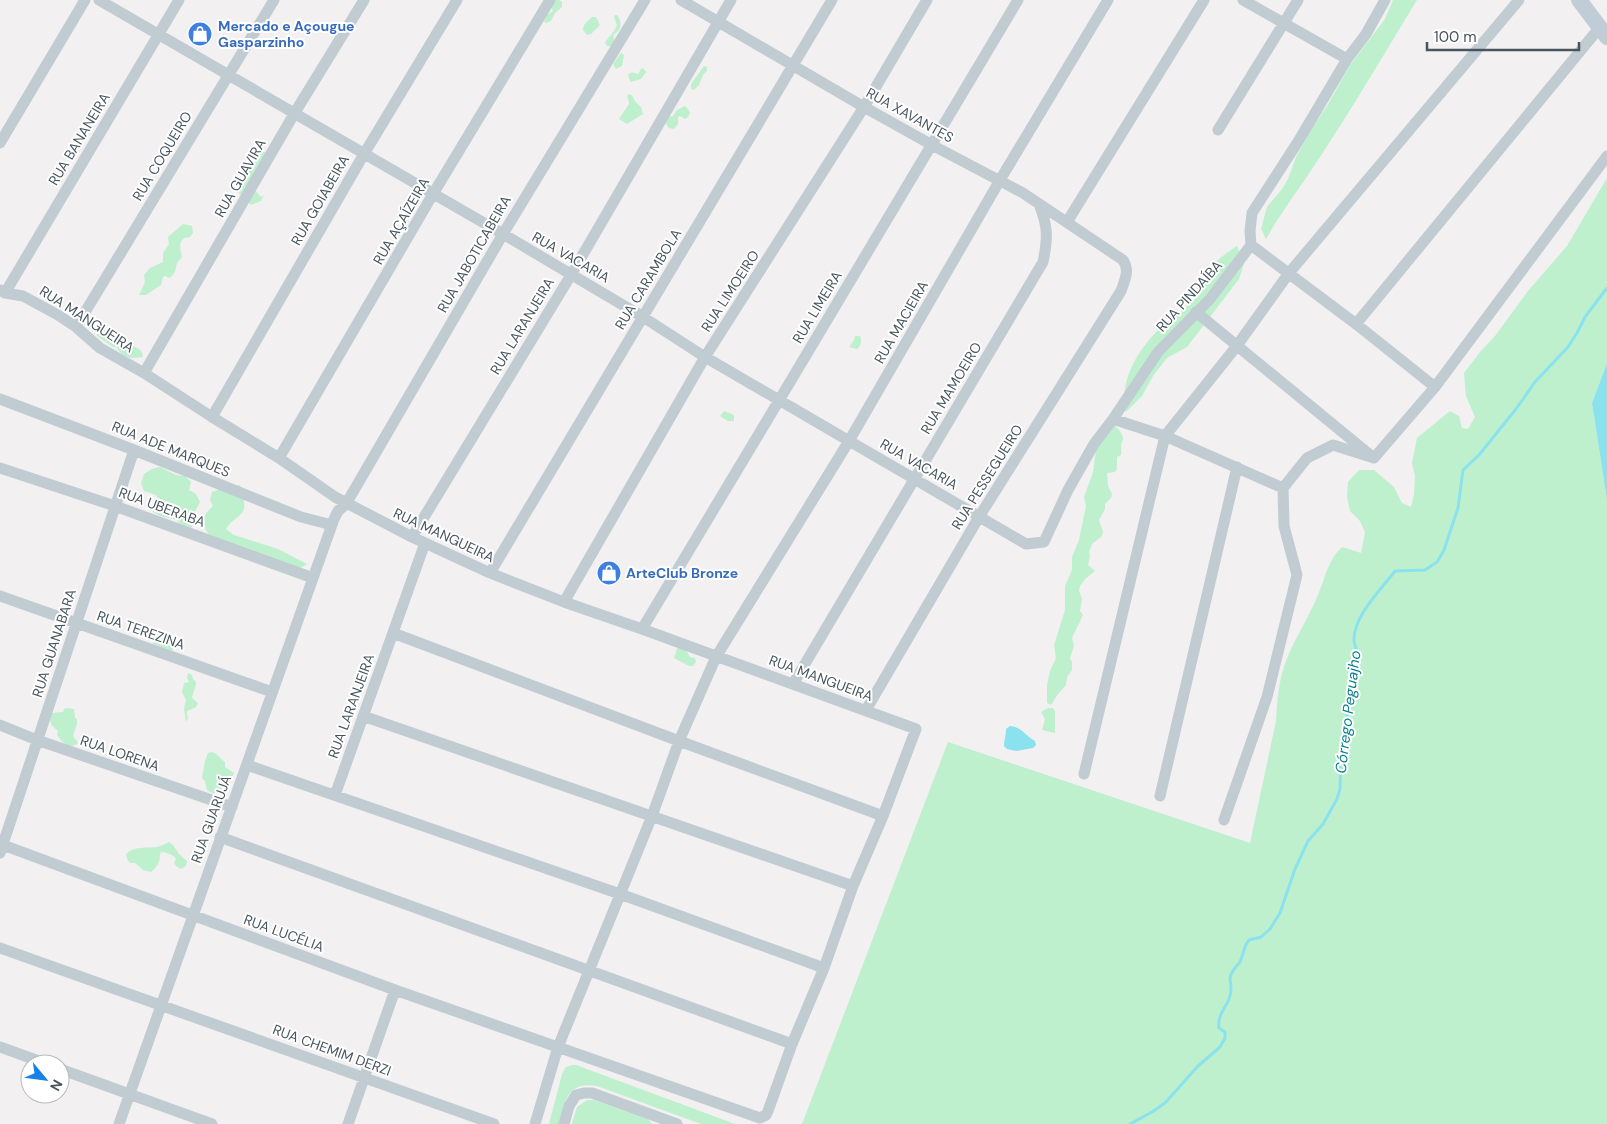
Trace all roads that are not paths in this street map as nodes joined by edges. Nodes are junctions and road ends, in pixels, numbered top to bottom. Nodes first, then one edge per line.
1 (85, 0) edge
2 (99, 0) edge
3 (179, 0) edge
4 (274, 0) edge
5 (364, 0) edge
6 (457, 0) edge
7 (550, 0) edge
8 (645, 0) edge
9 (681, 0) edge
10 (731, 0) edge
11 (832, 0) edge
12 (927, 0) edge
13 (1018, 0) edge
14 (1108, 0) edge
15 (1204, 0) edge
16 (1243, 0) edge
17 (1298, 0) edge
18 (1385, 0) edge
19 (1519, 0) edge
20 (1579, 0) edge
21 (718, 22) junction
22 (1283, 24) junction
23 (1603, 32) edge
24 (158, 34) junction
25 (1347, 59) junction
26 (793, 66) junction
27 (228, 75) junction
28 (864, 107) junction
29 (294, 114) junction
30 (1218, 130) dead end
31 (0, 143) edge
32 (932, 145) junction
33 (364, 154) junction
34 (1607, 156) edge
35 (1000, 180) junction
36 (433, 194) junction
37 (1039, 204) junction
38 (1067, 222) junction
39 (502, 234) junction
40 (1251, 245) junction
41 (1123, 260) joint
42 (1289, 273) junction
43 (571, 275) junction
44 (3, 291) edge
45 (1196, 312) junction
46 (643, 317) junction
47 (1356, 324) junction
48 (76, 327) junction
49 (1236, 347) junction
50 (705, 357) junction
51 (144, 373) junction
52 (1435, 387) junction
53 (0, 399) edge
54 (778, 400) junction
55 (212, 417) junction
56 (1113, 419) junction
57 (1165, 436) junction
58 (849, 441) junction
59 (134, 450) junction
60 (280, 458) junction
61 (1374, 458) junction
62 (1237, 467) junction
63 (0, 468) edge
64 (915, 479) junction
65 (1283, 488) junction
66 (346, 504) junction
67 (114, 506) junction
68 (979, 517) junction
69 (332, 525) junction
70 (412, 537) junction
71 (425, 543) junction
72 (1026, 544) joint
73 (490, 573) junction
74 (313, 578) junction
75 (0, 596) edge
76 (564, 602) junction
77 (76, 623) junction
78 (642, 629) junction
79 (393, 632) junction
80 (716, 656) junction
81 (793, 684) junction
82 (272, 692) junction
83 (866, 710) junction
84 (363, 716) junction
85 (0, 725) edge
86 (38, 740) junction
87 (679, 741) junction
88 (247, 764) junction
89 (1084, 774) dead end
90 (335, 795) junction
91 (1160, 796) dead end
92 (232, 807) junction
93 (652, 816) junction
94 (883, 816) junction
95 (1224, 820) dead end
96 (220, 837) junction
97 (1, 847) edge
98 (853, 886) junction
99 (620, 894) junction
100 (193, 915) junction
101 (0, 948) edge
102 (824, 968) junction
103 (589, 971) junction
104 (395, 990) junction
105 (161, 1005) junction
106 (792, 1044) junction
107 (0, 1046) edge
108 (558, 1047) junction
109 (21, 1054) edge
110 (70, 1073) edge
111 (364, 1078) junction
112 (130, 1095) junction
113 (670, 1123) edge
114 (119, 1124) edge
115 (212, 1124) edge
116 (348, 1124) edge
117 (494, 1124) edge
118 (535, 1124) edge
119 (564, 1124) edge

1 - 31 street
2 - 24 street, RUA VACARIA
3 - 24 street, RUA BANANEIRA
4 - 27 street, RUA COQUEIRO
5 - 29 street, RUA GUAVIRA
6 - 33 street, RUA GOIABEIRA
7 - 36 street, RUA AÇAÍZEIRA
8 - 39 street, RUA JABOTICABEIRA
9 - 21 street, RUA XAVANTES
10 - 21 street, RUA LARANJEIRA
11 - 26 street, RUA CARAMBOLA
12 - 28 street, RUA LIMOEIRO
13 - 32 street, RUA LIMEIRA
14 - 35 street, RUA MACIEIRA
15 - 38 street
16 - 22 street
17 - 22 street
18 - 25 street
19 - 42 street
20 - 23 main road
21 - 26 street, RUA XAVANTES
21 - 43 street, RUA LARANJEIRA
22 - 25 street
22 - 30 street
23 - 47 street
24 - 27 street, RUA VACARIA
24 - 44 street, RUA BANANEIRA
25 - 40 street
26 - 28 street, RUA XAVANTES
26 - 46 street, RUA CARAMBOLA
27 - 29 street, RUA VACARIA
27 - 48 street, RUA COQUEIRO
28 - 32 street, RUA XAVANTES
28 - 50 street, RUA LIMOEIRO
29 - 33 street, RUA VACARIA
29 - 51 street, RUA GUAVIRA
32 - 35 street, RUA XAVANTES
32 - 54 street, RUA LIMEIRA
33 - 36 street, RUA VACARIA
33 - 55 street, RUA GOIABEIRA
34 - 52 street
35 - 37 street, RUA XAVANTES
35 - 58 street, RUA MACIEIRA
36 - 39 street, RUA VACARIA
36 - 60 street, RUA AÇAÍZEIRA
37 - 38 street, RUA XAVANTES
37 - 64 street, RUA MAMOEIRO
38 - 41 street, RUA XAVANTES
39 - 43 street, RUA VACARIA
39 - 66 street, RUA JABOTICABEIRA
40 - 42 street
40 - 45 street, RUA PINDAÍBA
41 - 68 street, RUA PESSEGUEIRO
42 - 47 street
42 - 49 street
43 - 46 street, RUA VACARIA
43 - 70 street, RUA LARANJEIRA
44 - 48 street, RUA MANGUEIRA
45 - 49 street
45 - 56 street, RUA PINDAÍBA
46 - 50 street, RUA VACARIA
46 - 73 street, RUA CARAMBOLA
47 - 52 street
48 - 51 street, RUA MANGUEIRA
49 - 57 street
49 - 61 street
50 - 54 street, RUA VACARIA
50 - 76 street, RUA LIMOEIRO
51 - 55 street, RUA MANGUEIRA
52 - 61 street
53 - 59 street, RUA ADE MARQUES
54 - 58 street, RUA VACARIA
54 - 78 street, RUA LIMEIRA
55 - 60 street, RUA MANGUEIRA
56 - 57 street
56 - 72 street, RUA PINDAÍBA
57 - 62 street
57 - 89 street
58 - 64 street, RUA VACARIA
58 - 80 street, RUA MACIEIRA
59 - 67 street, RUA GUANABARA
59 - 69 street, RUA ADE MARQUES
60 - 66 street, RUA MANGUEIRA
61 - 65 street
62 - 65 street
62 - 91 street
63 - 67 street, RUA UBERABA
64 - 68 street, RUA VACARIA
64 - 81 street, RUA MAMOEIRO
65 - 95 street
66 - 69 street, RUA JABOTICABEIRA
66 - 70 street, RUA MANGUEIRA
67 - 74 street, RUA UBERABA
67 - 77 street, RUA GUANABARA
68 - 72 street, RUA VACARIA
68 - 83 street, RUA PESSEGUEIRO
69 - 74 street, RUA GUARUJÁ
70 - 71 street, RUA MANGUEIRA
71 - 73 street, RUA MANGUEIRA
71 - 79 street, RUA LARANJEIRA
73 - 76 street, RUA MANGUEIRA
74 - 82 street, RUA GUARUJÁ
75 - 77 street, RUA TEREZINA
76 - 78 street, RUA MANGUEIRA
77 - 82 street, RUA TEREZINA
77 - 86 street, RUA GUANABARA
78 - 80 street, RUA MANGUEIRA
79 - 84 street, RUA LARANJEIRA
79 - 87 street
80 - 81 street, RUA MANGUEIRA
80 - 87 street, RUA MACIEIRA
81 - 83 street, RUA MANGUEIRA
82 - 88 street, RUA GUARUJÁ
83 - 94 street, RUA MANGUEIRA
84 - 90 street, RUA LARANJEIRA
84 - 93 street
85 - 86 street, RUA LORENA
86 - 92 street, RUA LORENA
86 - 97 street, RUA GUANABARA
87 - 93 street, RUA MACIEIRA
87 - 94 street
88 - 90 street
88 - 92 street, RUA GUARUJÁ
90 - 99 street
92 - 96 street, RUA GUARUJÁ
93 - 98 street
93 - 99 street, RUA MACIEIRA
94 - 98 street
96 - 100 street, RUA GUARUJÁ
96 - 103 street
97 - 100 street, RUA LUCÉLIA
98 - 102 street
99 - 102 street
99 - 103 street, RUA MACIEIRA
100 - 104 street, RUA LUCÉLIA
100 - 105 street, RUA GUARUJÁ
101 - 105 street, RUA CHEMIM DERZI
102 - 106 street
103 - 106 street
103 - 108 street, RUA MACIEIRA
104 - 108 street, RUA LUCÉLIA
104 - 111 street
105 - 111 street, RUA CHEMIM DERZI
105 - 112 street, RUA GUARUJÁ
106 - 108 street, RUA LUCÉLIA
107 - 109 street
108 - 118 street, RUA MACIEIRA
110 - 112 street
111 - 116 street
111 - 117 street, RUA CHEMIM DERZI
112 - 114 street, RUA GUARUJÁ
112 - 115 street
113 - 119 street

